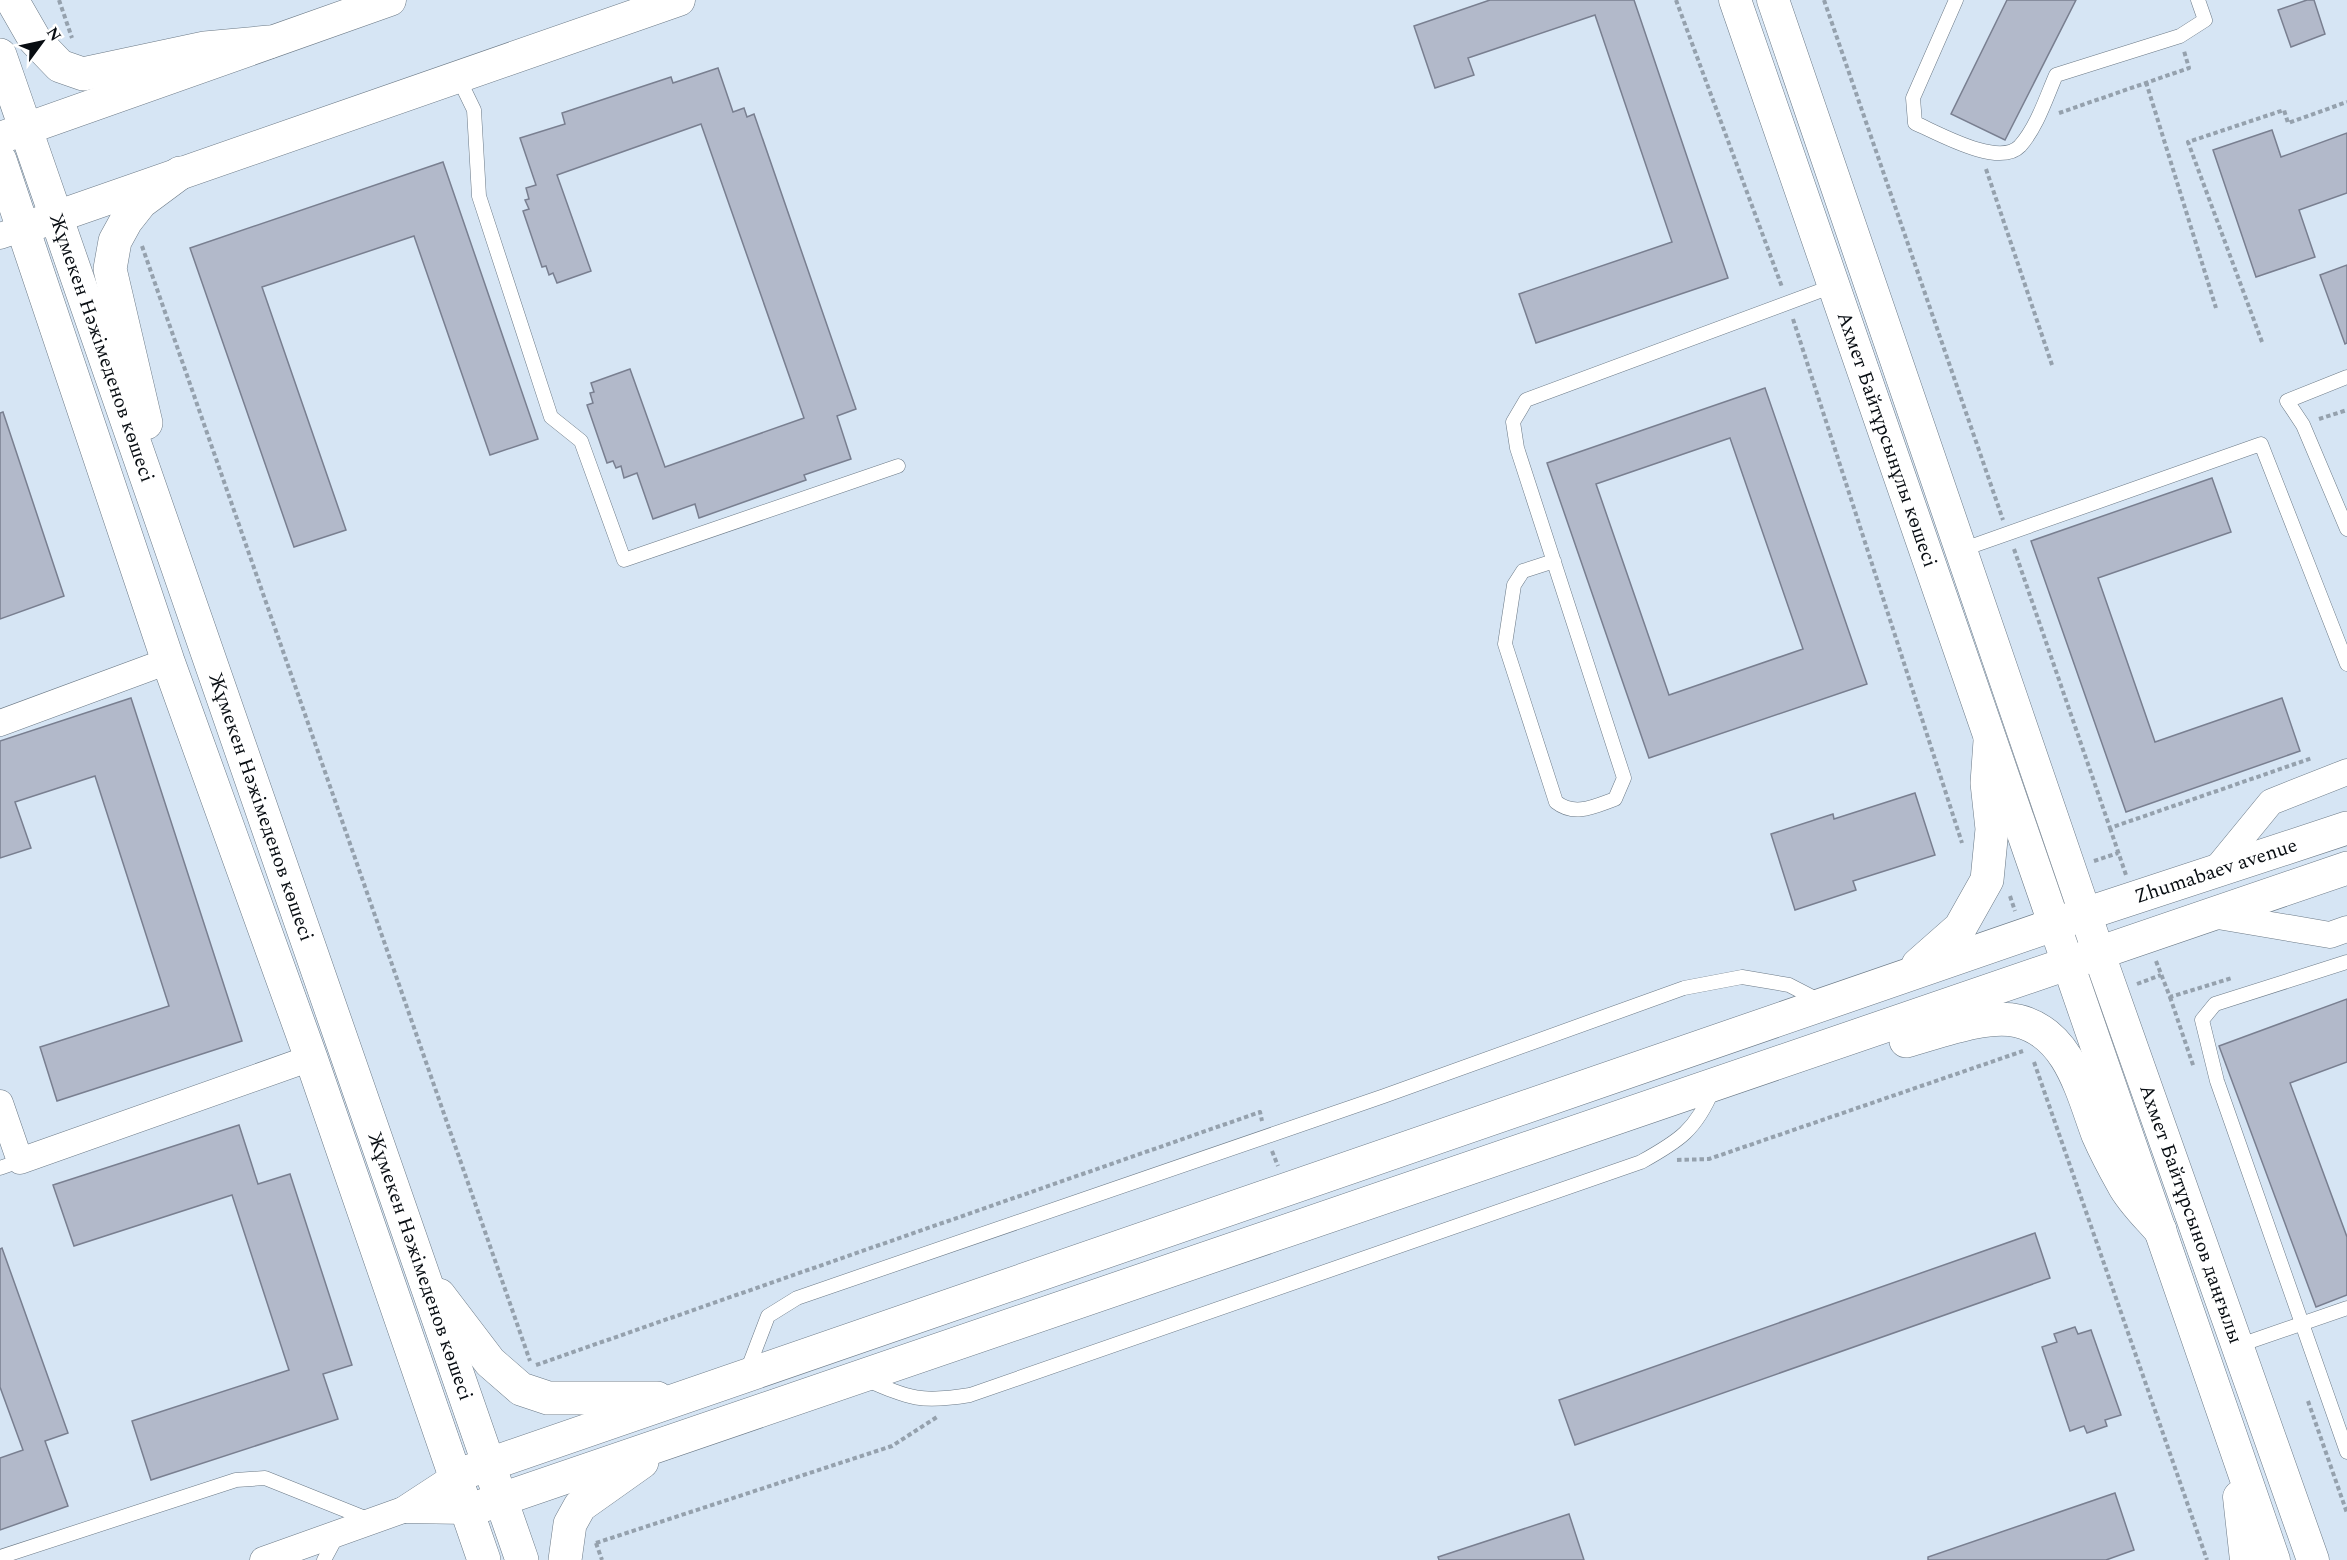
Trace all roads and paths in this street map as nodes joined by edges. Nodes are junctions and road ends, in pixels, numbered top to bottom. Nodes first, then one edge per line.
1 (12, 0) edge
2 (59, 0) edge
3 (390, 0) edge
4 (679, 0) edge
5 (1676, 0) edge
6 (1736, 0) edge
7 (1773, 0) edge
8 (1824, 0) edge
9 (1956, 0) edge
10 (2198, 0) edge
11 (2180, 36) junction
12 (72, 38) dead end
13 (269, 42) junction
14 (0, 55) edge
15 (458, 77) junction
16 (2146, 82) junction
17 (2347, 102) edge
18 (2036, 121) junction
19 (13, 133) edge
20 (1980, 151) junction
21 (0, 160) edge
22 (180, 173) junction
23 (56, 217) junction
24 (12, 232) edge
25 (138, 237) dead end
26 (1833, 286) junction
27 (1788, 303) junction
28 (2216, 308) dead end
29 (2262, 342) dead end
30 (2052, 365) dead end
31 (2347, 377) edge
32 (2347, 410) edge
33 (2303, 425) junction
34 (898, 466) dead end
35 (151, 488) junction
36 (2347, 528) edge
37 (2008, 533) junction
38 (1961, 549) junction
39 (1554, 561) junction
40 (168, 661) junction
41 (2347, 664) edge
42 (0, 723) edge
43 (1990, 741) junction
44 (2313, 758) dead end
45 (2347, 772) edge
46 (2110, 828) junction
47 (2347, 828) edge
48 (1964, 849) dead end
49 (2347, 868) edge
50 (2070, 869) joint
51 (2212, 874) junction
52 (2037, 879) joint
53 (2134, 898) junction
54 (2085, 914) junction
55 (2211, 915) junction
56 (2053, 925) junction
57 (2347, 929) edge
58 (2147, 937) junction
59 (2099, 954) junction
60 (2347, 962) edge
61 (2068, 964) junction
62 (1906, 976) junction
63 (2236, 977) dead end
64 (1826, 1004) junction
65 (2036, 1039) junction
66 (1824, 1048) junction
67 (311, 1058) junction
68 (1714, 1085) junction
69 (0, 1103) edge
70 (1641, 1162) junction
71 (10, 1165) edge
72 (2160, 1230) junction
73 (423, 1277) junction
74 (2347, 1308) edge
75 (2301, 1323) junction
76 (2237, 1346) junction
77 (532, 1366) dead end
78 (745, 1376) junction
79 (861, 1377) junction
80 (970, 1395) junction
81 (677, 1400) junction
82 (2233, 1440) junction
83 (661, 1445) junction
84 (2347, 1452) edge
85 (489, 1464) junction
86 (455, 1476) junction
87 (501, 1500) junction
88 (404, 1510) junction
89 (467, 1511) junction
90 (373, 1521) junction
91 (338, 1534) junction
92 (596, 1543) dead end
93 (0, 1557) edge
94 (262, 1560) edge
95 (324, 1560) edge
96 (484, 1560) edge
97 (522, 1560) edge
98 (565, 1560) edge
99 (2207, 1560) edge
100 (2246, 1560) edge
101 (2274, 1560) edge
102 (2313, 1560) edge

1 - 13 main road
2 - 12 path
3 - 13 street
4 - 15 street
5 - 27 path
6 - 26 street, Ахмет Байтұрсынұлы көшесі
7 - 38 street, Ахмет Байтұрсынұлы көшесі
8 - 37 path
9 - 20 lane
10 - 11 lane
11 - 16 path
11 - 18 lane
13 - 19 street
14 - 19 main road, Жұмекен Нәжімеденов көшесі
15 - 22 street
15 - 34 lane
16 - 18 path
16 - 28 path
17 - 29 path
18 - 20 lane
19 - 23 main road, Жұмекен Нәжімеденов көшесі
20 - 30 path
21 - 24 main road, Жұмекен Нәжімеденов көшесі
22 - 23 street
22 - 35 main road
23 - 24 street
23 - 35 main road, Жұмекен Нәжімеденов көшесі
24 - 40 main road, Жұмекен Нәжімеденов көшесі
25 - 77 path
26 - 27 lane
26 - 43 street, Ахмет Байтұрсынұлы көшесі
27 - 39 lane
27 - 48 path
31 - 33 lane
32 - 33 path
33 - 36 lane
35 - 73 main road, Жұмекен Нәжімеденов көшесі
37 - 38 lane
37 - 41 lane
37 - 46 path
38 - 50 street, Ахмет Байтұрсынұлы көшесі
39 - 39 lane
40 - 42 street
40 - 67 main road, Жұмекен Нәжімеденов көшесі
43 - 52 street, Ахмет Байтұрсынұлы көшесі
43 - 62 main road
44 - 46 path
45 - 51 street
46 - 53 path
47 - 51 main road, Zhumabaev avenue
49 - 55 main road, Zhumabaev avenue
50 - 54 street, Ахмет Байтұрсынов даңғылы
51 - 53 main road, Zhumabaev avenue
52 - 56 street, Ахмет Байтұрсынов даңғылы
53 - 54 main road, Zhumabaev avenue
54 - 56 main road, Zhumabaev avenue
54 - 59 street, Ахмет Байтұрсынов даңғылы
55 - 57 street
55 - 58 main road, Zhumabaev avenue
56 - 61 street, Ахмет Байтұрсынов даңғылы
56 - 62 main road, Zhumabaev avenue
58 - 59 main road, Zhumabaev avenue
58 - 63 path
59 - 61 main road, Zhumabaev avenue
59 - 76 street, Ахмет Байтұрсынов даңғылы
60 - 75 lane
61 - 66 main road, Zhumabaev avenue
61 - 72 street, Ахмет Байтұрсынов даңғылы
62 - 64 main road, Zhumabaev avenue
64 - 78 main road, Zhumabaev avenue
64 - 78 lane
65 - 66 main road
65 - 70 path
65 - 72 main road
65 - 99 path
66 - 68 main road, Zhumabaev avenue
67 - 71 street
67 - 86 main road, Жұмекен Нәжімеденов көшесі
68 - 70 lane
68 - 79 main road, Zhumabaev avenue
69 - 71 street
70 - 80 lane
72 - 82 street, Ахмет Байтұрсынов даңғылы
73 - 81 main road
73 - 85 main road, Жұмекен Нәжімеденов көшесі
74 - 75 lane
75 - 76 lane
75 - 84 lane
76 - 102 street, Ахмет Байтұрсынов даңғылы
78 - 81 main road, Zhumabaev avenue
79 - 80 lane
79 - 83 main road, Zhumabaev avenue
80 - 92 path
81 - 85 main road, Zhumabaev avenue
82 - 100 street
82 - 101 street, Ахмет Байтұрсынов даңғылы
83 - 87 main road, Zhumabaev avenue
83 - 98 main road
85 - 86 main road, Zhumabaev avenue
85 - 87 main road, Жұмекен Нәжімеденов көшесі
86 - 88 street
86 - 89 main road, Жұмекен Нәжімеденов көшесі
87 - 89 main road, Zhumabaev avenue
87 - 97 main road, Жұмекен Нәжімеденов көшесі
88 - 89 street
88 - 90 street
89 - 96 main road, Жұмекен Нәжімеденов көшесі
90 - 91 street
90 - 93 lane
91 - 94 street
91 - 95 lane

